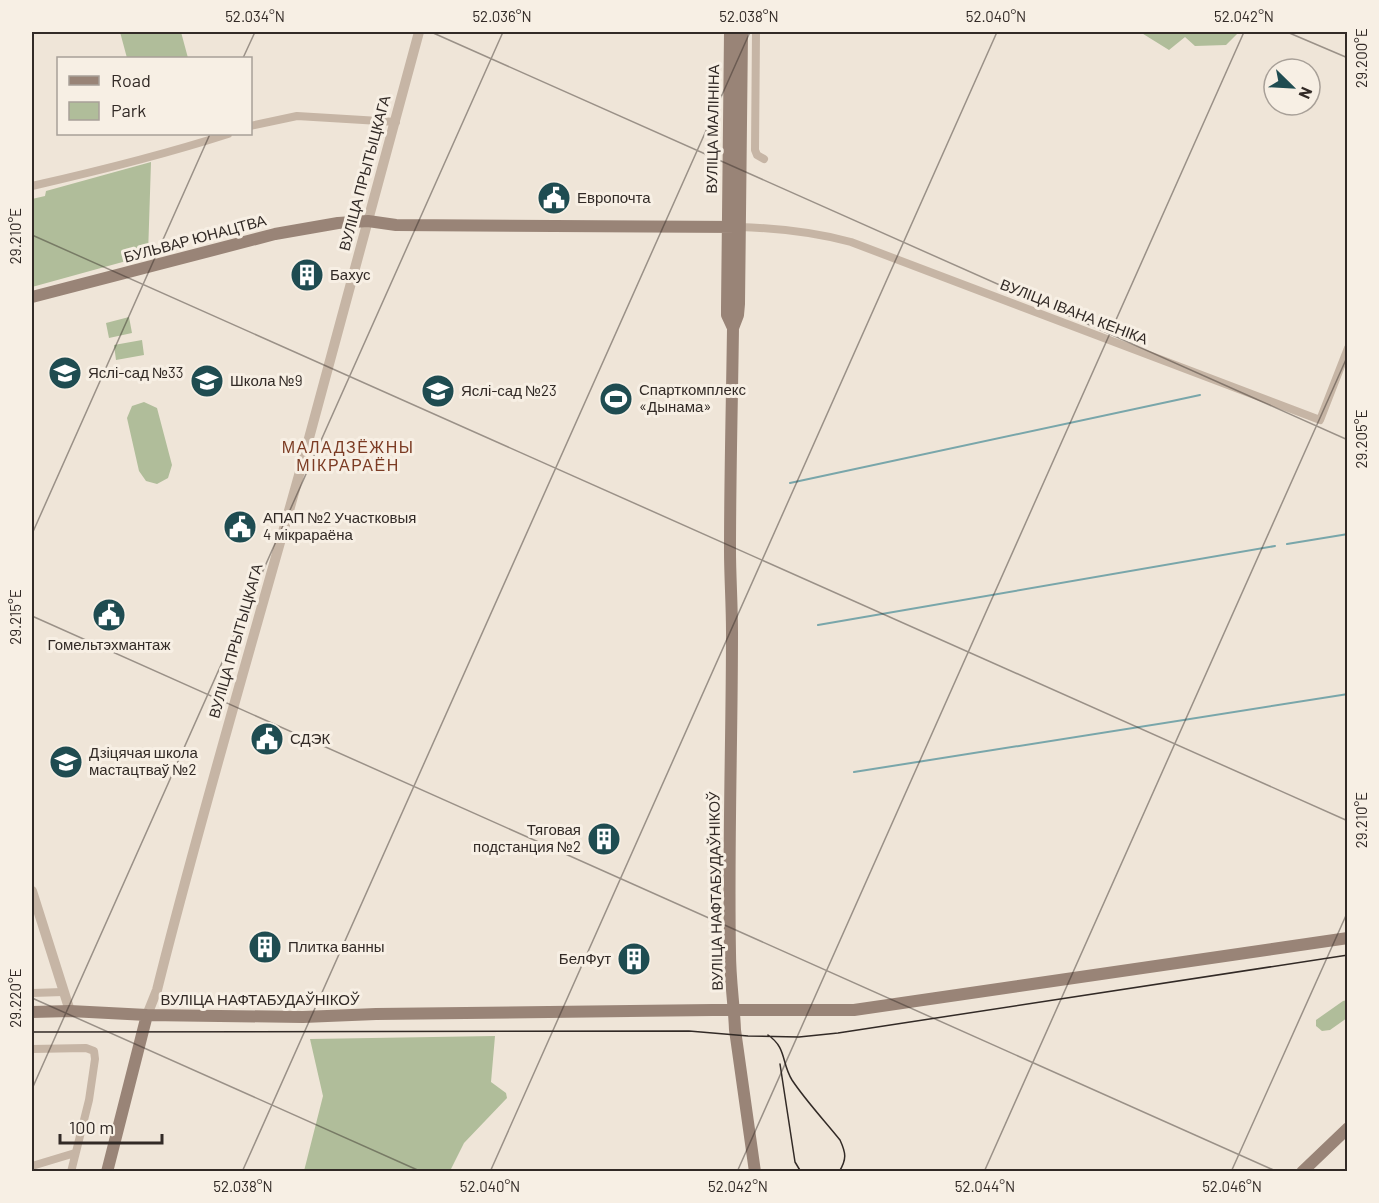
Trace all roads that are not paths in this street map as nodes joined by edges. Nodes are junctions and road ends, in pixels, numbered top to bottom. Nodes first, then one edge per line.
1 (418, 32) edge
2 (730, 32) edge
3 (742, 32) edge
4 (756, 32) edge
5 (396, 122) junction
6 (252, 126) edge
7 (225, 135) edge
8 (734, 161) junction
9 (32, 186) edge
10 (368, 221) junction
11 (733, 228) junction
12 (32, 297) edge
13 (1347, 348) edge
14 (32, 891) edge
15 (1347, 938) edge
16 (63, 992) junction
17 (32, 993) edge
18 (734, 1010) junction
19 (70, 1011) junction
20 (32, 1012) edge
21 (147, 1015) junction
22 (32, 1049) edge
23 (1347, 1128) edge
24 (75, 1153) junction
25 (32, 1166) edge
26 (70, 1172) edge
27 (107, 1172) edge
28 (755, 1172) edge
29 (1302, 1172) edge

1 - 5 street, ВУЛІЦА ПРЫТЫЦКАГА
2 - 8 main road, ВУЛІЦА МАЛІНІНА
3 - 8 main road, ВУЛІЦА МАЛІНІНА
4 - 8 street
5 - 6 street
5 - 10 street, ВУЛІЦА ПРЫТЫЦКАГА
7 - 9 street
8 - 11 main road, ВУЛІЦА МАЛІНІНА
10 - 11 main road
10 - 12 main road, БУЛЬВАР ЮНАЦТВА
10 - 21 street, ВУЛІЦА ПРЫТЫЦКАГА
11 - 13 street, ВУЛІЦА ІВАНА КЕНІКА
11 - 18 main road, ВУЛІЦА НАФТАБУДАЎНІКОЎ
14 - 16 street
15 - 18 main road
16 - 17 street
16 - 19 street
18 - 21 main road, ВУЛІЦА НАФТАБУДАЎНІКОЎ
18 - 28 main road
19 - 20 main road, ВУЛІЦА НАФТАБУДАЎНІКОЎ
19 - 21 main road, ВУЛІЦА НАФТАБУДАЎНІКОЎ
21 - 27 main road
22 - 24 street
23 - 29 main road
24 - 25 street
24 - 26 street

